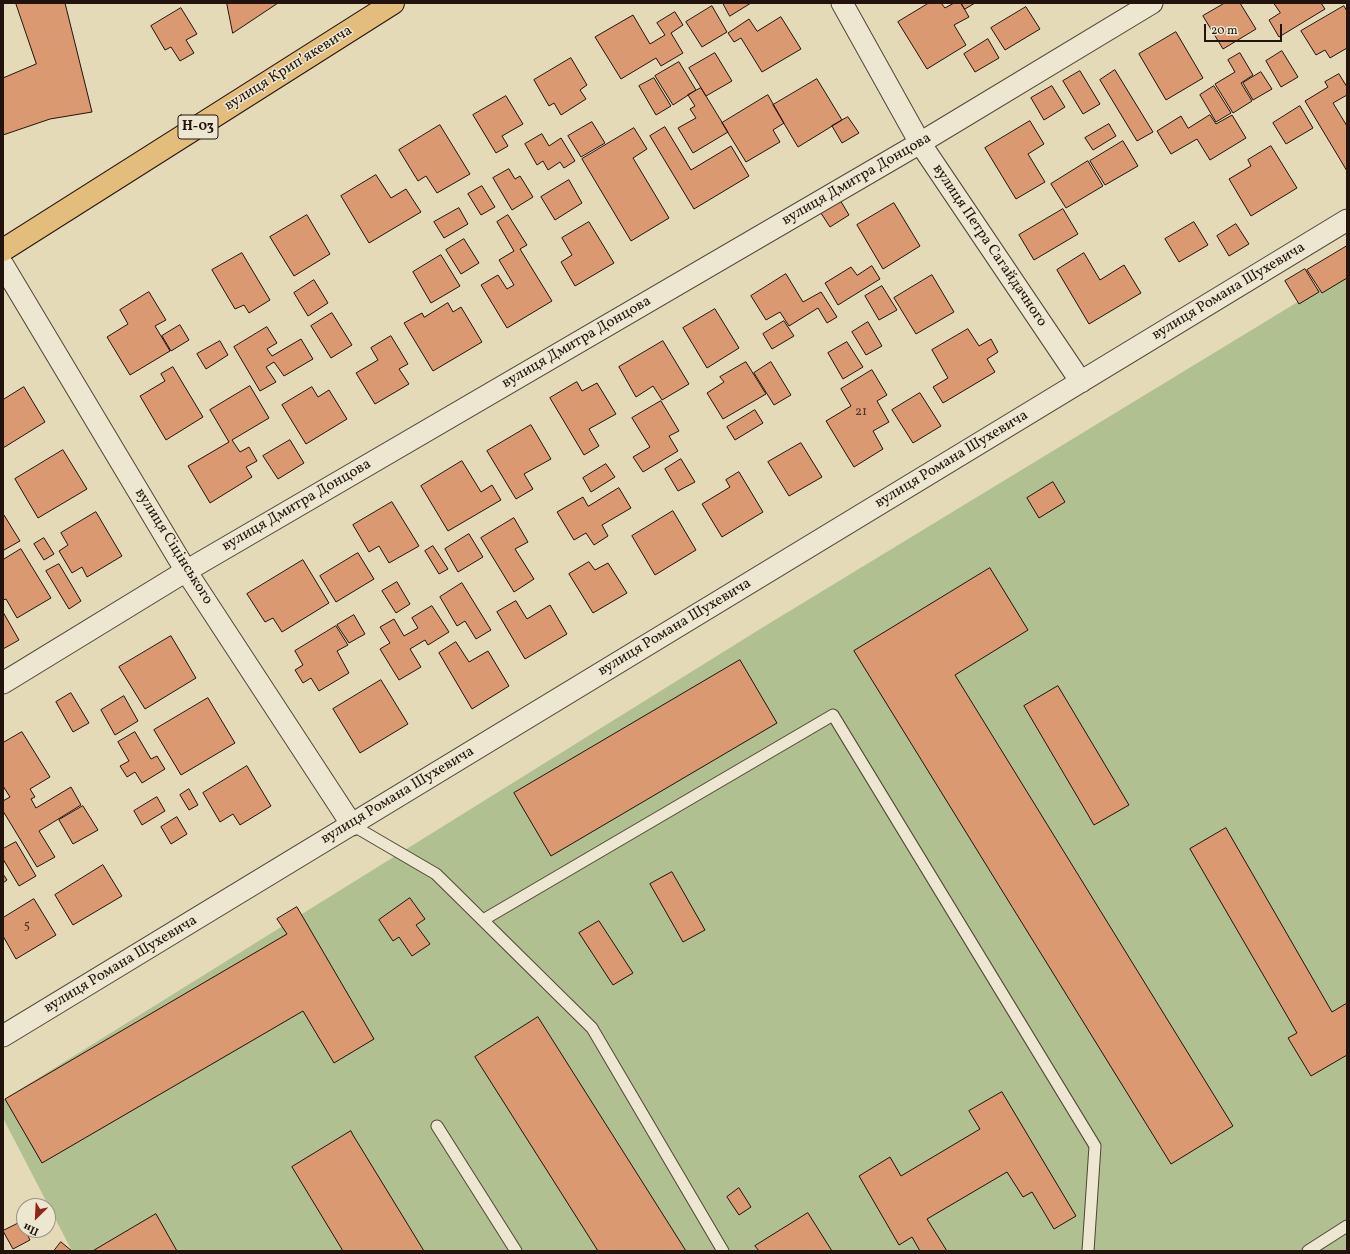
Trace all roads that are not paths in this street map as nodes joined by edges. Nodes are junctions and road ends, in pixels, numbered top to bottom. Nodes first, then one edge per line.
1 (393, 3) edge
2 (842, 3) edge
3 (1152, 3) edge
4 (920, 143) junction
5 (1347, 220) edge
6 (3, 250) edge
7 (3, 265) edge
8 (1081, 382) junction
9 (186, 570) junction
10 (3, 683) edge
11 (352, 825) junction
12 (483, 920) junction
13 (3, 1036) edge
14 (437, 1126) dead end
15 (1347, 1226) edge
16 (516, 1251) edge
17 (723, 1251) edge
18 (1088, 1251) edge
19 (1308, 1251) edge

1 - 6 main road, вулиця Крипʼякевича / Н-03
2 - 4 street, вулиця Петра Сагайдачного
3 - 4 street, вулиця Дмитра Донцова
4 - 8 street, вулиця Петра Сагайдачного
4 - 9 street, вулиця Дмитра Донцова
5 - 8 street, вулиця Романа Шухевича
7 - 9 street, вулиця Сіцінського
8 - 11 street, вулиця Романа Шухевича
9 - 10 street, вулиця Дмитра Донцова
9 - 11 street, вулиця Сіцінського
11 - 12 lane
11 - 13 street, вулиця Романа Шухевича
12 - 17 lane
12 - 18 lane
14 - 16 lane
15 - 19 lane

